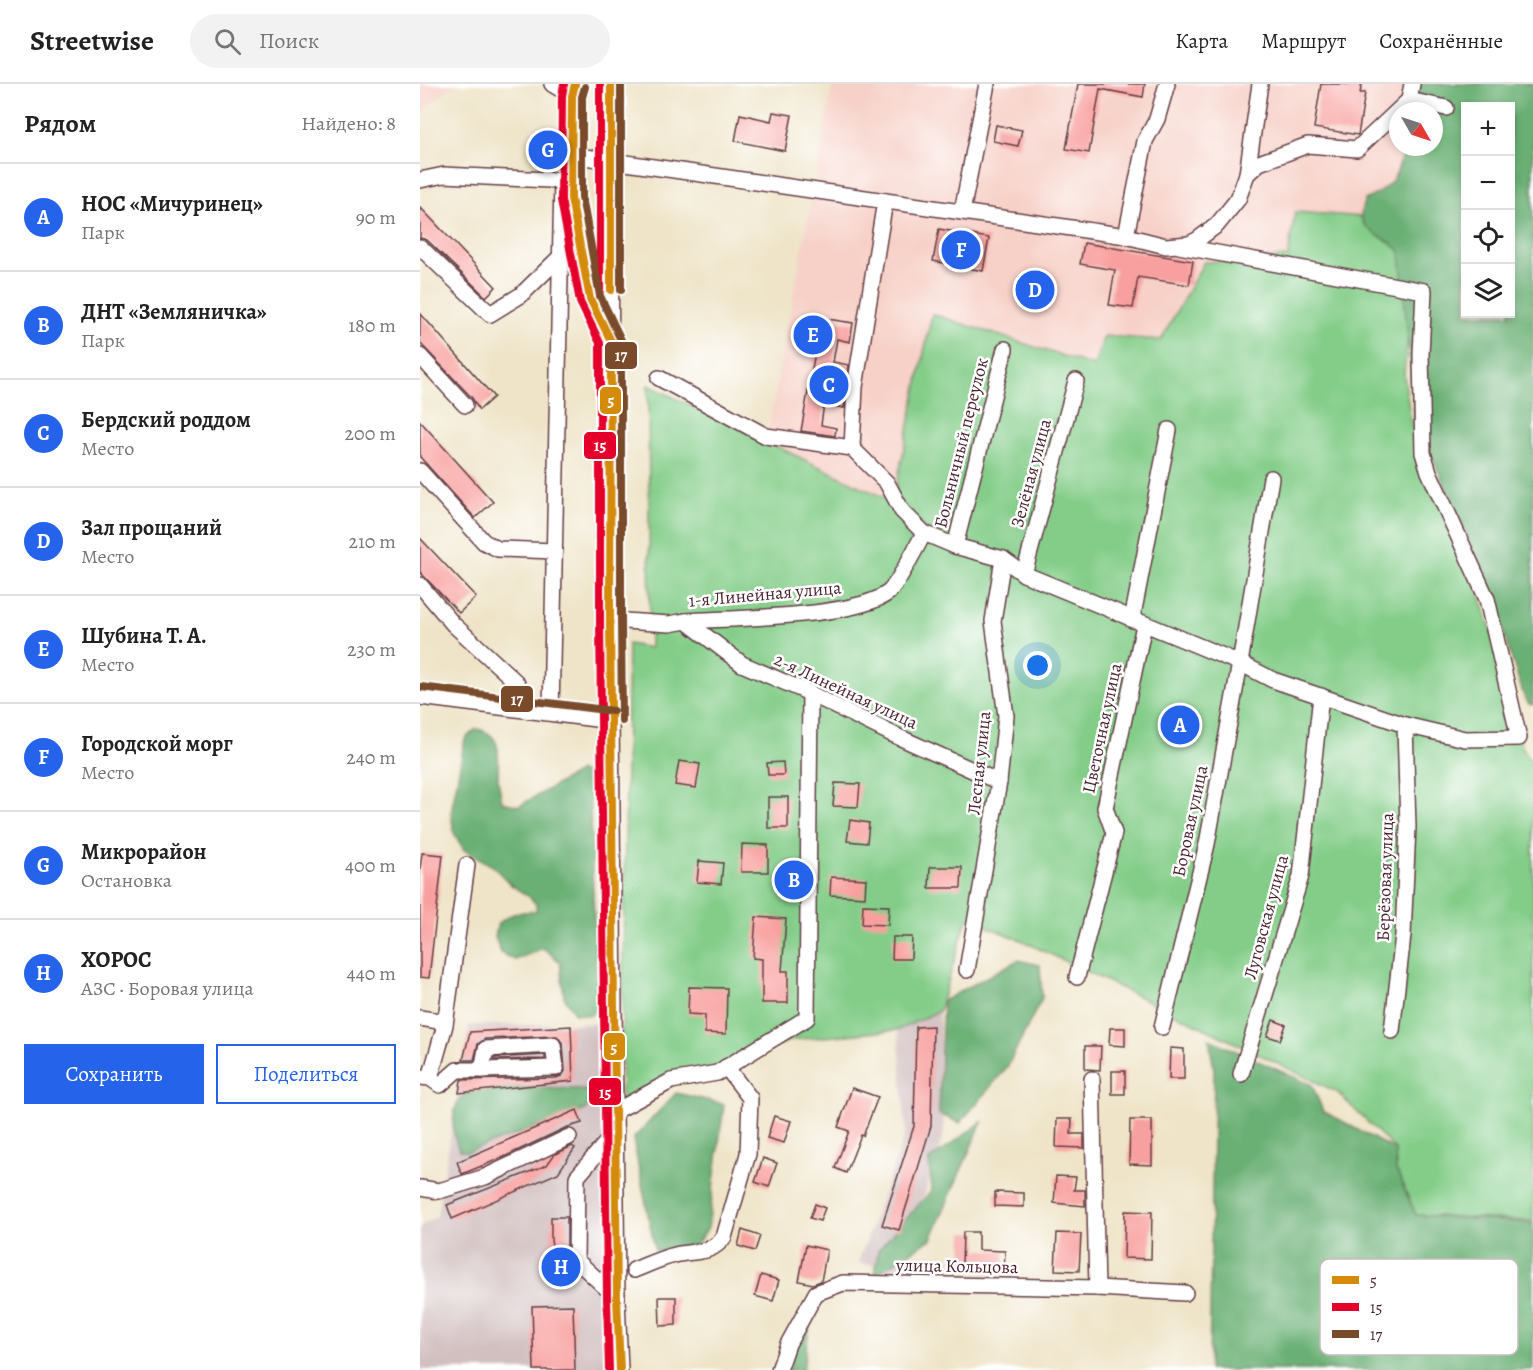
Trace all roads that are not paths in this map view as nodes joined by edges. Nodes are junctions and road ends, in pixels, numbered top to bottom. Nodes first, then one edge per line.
1 (611, 84) edge
2 (987, 84) edge
3 (1167, 84) edge
4 (1260, 84) edge
5 (555, 85) edge
6 (573, 90) edge
7 (1410, 92) edge
8 (1446, 108) dead end
9 (571, 155) junction
10 (611, 161) junction
11 (1247, 174) junction
12 (420, 180) edge
13 (566, 180) junction
14 (885, 201) junction
15 (962, 212) junction
16 (1126, 236) junction
17 (1179, 246) junction
18 (420, 247) edge
19 (561, 256) junction
20 (426, 264) edge
21 (611, 341) junction
22 (1005, 348) dead end
23 (420, 356) edge
24 (659, 378) dead end
25 (1076, 381) dead end
26 (465, 405) dead end
27 (1169, 430) dead end
28 (852, 448) junction
29 (420, 471) edge
30 (1270, 478) dead end
31 (924, 533) junction
32 (955, 546) junction
33 (555, 551) junction
34 (1003, 559) junction
35 (1024, 574) junction
36 (420, 585) edge
37 (610, 620) junction
38 (686, 621) junction
39 (1138, 622) junction
40 (1240, 663) junction
41 (810, 693) junction
42 (1321, 696) junction
43 (420, 697) edge
44 (530, 711) junction
45 (551, 713) junction
46 (612, 721) junction
47 (1405, 725) junction
48 (999, 782) junction
49 (467, 865) dead end
50 (967, 970) dead end
51 (1077, 977) dead end
52 (420, 1018) edge
53 (446, 1022) junction
54 (1162, 1027) dead end
55 (1392, 1031) dead end
56 (726, 1068) junction
57 (482, 1070) dead end
58 (1241, 1074) dead end
59 (425, 1078) edge
60 (1092, 1079) dead end
61 (615, 1110) junction
62 (616, 1131) junction
63 (568, 1137) dead end
64 (420, 1188) edge
65 (633, 1270) dead end
66 (1097, 1288) junction
67 (1185, 1293) dead end
68 (617, 1298) junction
69 (620, 1370) edge
70 (779, 1370) edge

1 - 10 street
2 - 15 street
3 - 16 street
4 - 11 street
5 - 6 street
6 - 9 street
7 - 8 street
7 - 11 street
9 - 10 street
9 - 13 street
10 - 14 street
10 - 21 street
11 - 17 street
12 - 13 street
13 - 19 street
13 - 21 street
14 - 15 street
14 - 28 street
15 - 16 street
16 - 17 street
17 - 47 street
18 - 20 street
19 - 20 street
19 - 33 street
21 - 37 street
22 - 32 street, Больничный переулок
23 - 26 street
24 - 28 street
25 - 35 street, Зелёная улица
27 - 39 street, Цветочная улица
28 - 31 street
29 - 33 street
30 - 40 street, Боровая улица
31 - 32 street
31 - 38 street, 1-я Линейная улица
32 - 34 street
33 - 45 street
34 - 35 street
34 - 48 street, Лесная улица
35 - 39 street
36 - 44 street
37 - 38 street, 1-я Линейная улица
37 - 46 street
38 - 41 street, 2-я Линейная улица
39 - 40 street
39 - 51 street, Цветочная улица
40 - 42 street
40 - 54 street, Боровая улица
41 - 48 street, 2-я Линейная улица
41 - 56 street
42 - 47 street
42 - 58 street, Луговская улица
43 - 44 street
44 - 45 street
45 - 46 street
46 - 61 street
47 - 55 street, Берёзовая улица
48 - 50 street, Лесная улица
49 - 53 street
52 - 53 street
53 - 59 street
56 - 61 street
56 - 65 street
57 - 59 street
60 - 66 street
61 - 62 street
62 - 68 street
62 - 68 street
63 - 64 street
66 - 67 street, улица Кольцова
66 - 70 street, улица Кольцова
68 - 69 street

